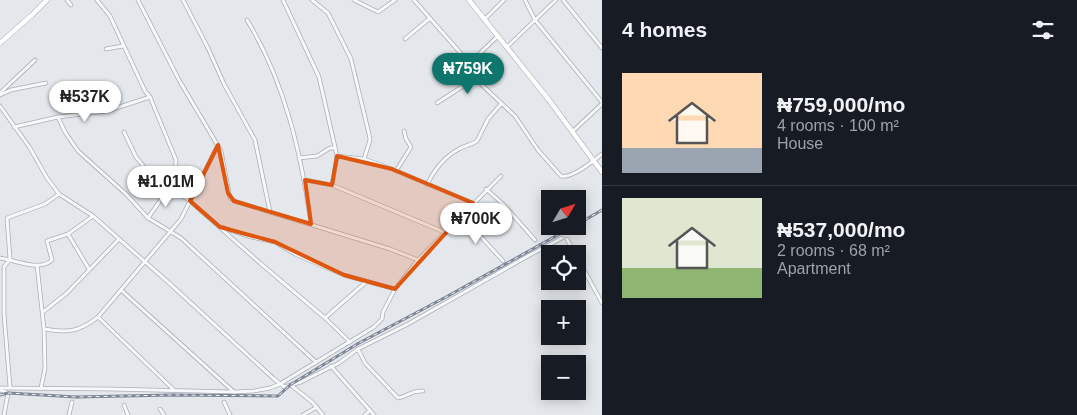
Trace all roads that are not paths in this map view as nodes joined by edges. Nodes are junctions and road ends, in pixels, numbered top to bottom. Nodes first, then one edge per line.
1 (67, 0) edge
2 (97, 0) edge
3 (138, 0) edge
4 (183, 0) edge
5 (284, 0) edge
6 (312, 0) edge
7 (354, 0) edge
8 (395, 0) edge
9 (414, 0) edge
10 (469, 0) edge
11 (504, 0) edge
12 (525, 0) edge
13 (556, 0) edge
14 (563, 0) edge
15 (44, 1) edge
16 (71, 5) dead end
17 (430, 18) junction
18 (247, 20) dead end
19 (484, 20) junction
20 (535, 20) junction
21 (498, 36) junction
22 (405, 38) dead end
23 (0, 43) edge
24 (124, 46) junction
25 (507, 47) junction
26 (602, 48) edge
27 (106, 49) dead end
28 (35, 60) dead end
29 (467, 62) junction
30 (477, 77) junction
31 (46, 83) dead end
32 (0, 94) edge
33 (150, 97) junction
34 (602, 103) edge
35 (437, 104) dead end
36 (501, 104) junction
37 (0, 106) edge
38 (58, 117) junction
39 (14, 127) junction
40 (404, 130) dead end
41 (124, 132) dead end
42 (572, 132) junction
43 (218, 145) junction
44 (335, 148) junction
45 (602, 154) edge
46 (337, 156) junction
47 (300, 158) junction
48 (364, 160) junction
49 (594, 161) junction
50 (396, 170) junction
51 (602, 172) edge
52 (501, 176) dead end
53 (305, 180) junction
54 (427, 184) junction
55 (332, 185) junction
56 (169, 188) junction
57 (486, 189) junction
58 (59, 194) junction
59 (190, 201) junction
60 (473, 203) junction
61 (270, 212) junction
62 (93, 216) junction
63 (462, 216) junction
64 (148, 218) junction
65 (311, 224) junction
66 (220, 227) junction
67 (170, 232) junction
68 (444, 232) junction
69 (68, 234) junction
70 (119, 239) junction
71 (535, 240) dead end
72 (550, 245) edge
73 (569, 245) edge
74 (541, 250) edge
75 (0, 258) edge
76 (10, 259) junction
77 (418, 260) junction
78 (503, 261) dead end
79 (144, 262) junction
80 (37, 265) junction
81 (89, 269) junction
82 (586, 274) edge
83 (366, 281) junction
84 (121, 290) junction
85 (395, 290) junction
86 (602, 304) edge
87 (43, 312) junction
88 (98, 316) junction
89 (325, 318) junction
90 (44, 329) junction
91 (350, 342) junction
92 (358, 349) junction
93 (316, 362) junction
94 (331, 366) junction
95 (280, 384) junction
96 (291, 385) junction
97 (10, 387) junction
98 (41, 388) junction
99 (0, 389) edge
100 (174, 390) junction
101 (423, 391) dead end
102 (235, 392) junction
103 (72, 402) dead end
104 (224, 402) dead end
105 (124, 405) dead end
106 (316, 407) junction
107 (160, 409) dead end
108 (370, 410) junction
109 (4, 415) edge
110 (69, 415) edge
111 (128, 415) edge
112 (164, 415) edge
113 (230, 415) edge
114 (304, 415) edge
115 (323, 415) edge
116 (365, 415) edge
117 (374, 415) edge

1 - 16 street
2 - 24 street
3 - 43 street
4 - 61 street
5 - 44 street
6 - 48 street
7 - 8 street
9 - 17 street
10 - 19 street
11 - 19 street
12 - 20 street
13 - 20 street
14 - 26 street
15 - 23 street
17 - 22 street
17 - 29 street
18 - 47 street
19 - 21 street
20 - 25 street
20 - 34 street
21 - 25 street
21 - 29 street
24 - 27 street
24 - 33 street
25 - 42 street
28 - 32 street
29 - 30 street
30 - 35 street
30 - 36 street
31 - 32 street
33 - 38 street
33 - 56 street
34 - 42 street
36 - 49 street
36 - 54 street
37 - 39 street
38 - 39 street
38 - 64 street
39 - 58 street
40 - 50 street
41 - 56 street
42 - 49 street
43 - 59 street
43 - 61 street
44 - 46 street
44 - 47 street
45 - 49 street
46 - 48 street
46 - 55 street
47 - 53 street
48 - 50 street
49 - 51 street
50 - 54 street
52 - 57 street
53 - 55 street
53 - 65 street
54 - 60 street
55 - 68 street
56 - 59 street
56 - 64 street
57 - 60 street
57 - 71 street
58 - 62 street
58 - 76 street
59 - 66 street
59 - 67 street
60 - 63 street
61 - 65 street
62 - 69 street
62 - 70 street
63 - 68 street
63 - 78 street
64 - 67 street
65 - 77 street
66 - 83 street
66 - 89 street
67 - 79 street
67 - 93 street
68 - 77 street
69 - 80 street
69 - 81 street
70 - 79 street
70 - 81 street
72 - 73 street
74 - 92 street
75 - 76 street
76 - 80 street
76 - 97 street
77 - 85 street
79 - 84 street
79 - 95 street
80 - 87 street
81 - 87 street
82 - 86 street
83 - 85 street
83 - 89 street
84 - 88 street
84 - 102 street
85 - 91 street
87 - 90 street
88 - 90 street
88 - 100 street
89 - 91 street
90 - 98 street
91 - 93 street
92 - 94 street
92 - 101 street
93 - 95 street
94 - 96 street
94 - 108 street
95 - 96 street
95 - 102 street
96 - 106 street
97 - 98 street
97 - 99 street
98 - 100 street
99 - 109 street
100 - 102 street
103 - 110 street
104 - 113 street
105 - 111 street
106 - 114 street
106 - 115 street
107 - 112 street
108 - 116 street
108 - 117 street

